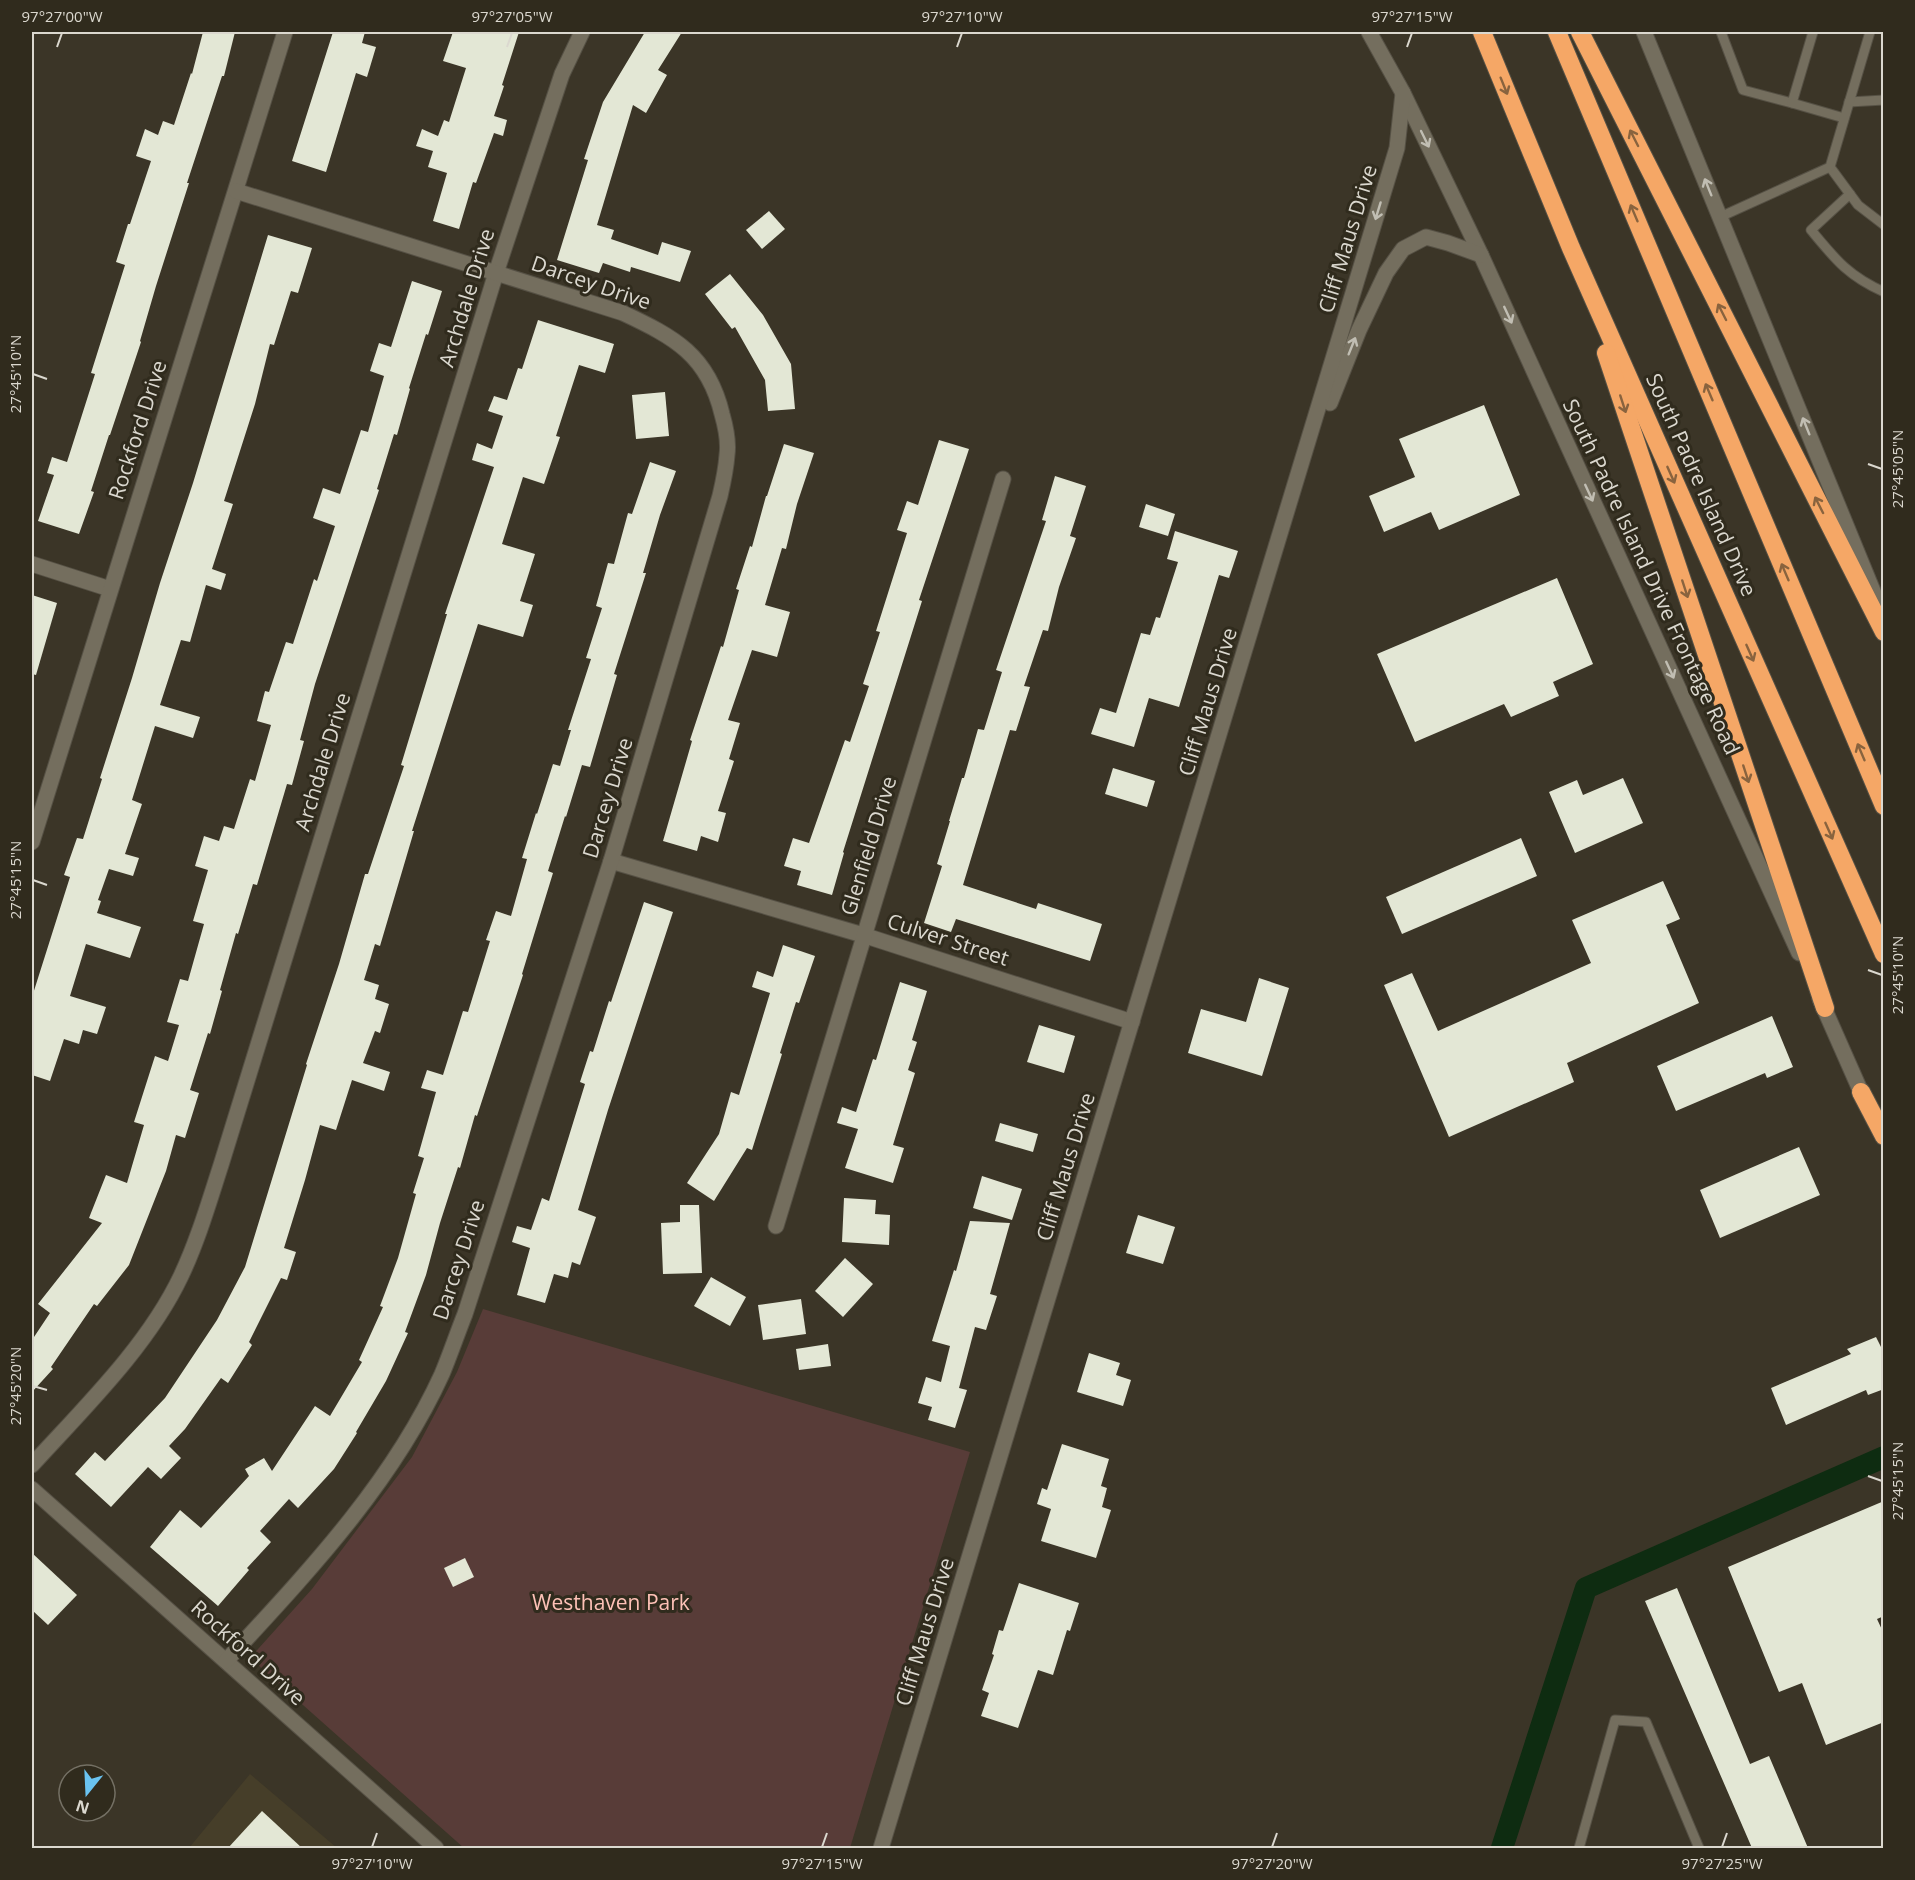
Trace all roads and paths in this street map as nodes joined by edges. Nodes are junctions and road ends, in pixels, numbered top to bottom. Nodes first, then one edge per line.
1 (285, 32) edge
2 (582, 32) edge
3 (1369, 32) edge
4 (1482, 32) edge
5 (1557, 32) edge
6 (1580, 32) edge
7 (1644, 32) edge
8 (1721, 32) edge
9 (1813, 32) edge
10 (1870, 32) edge
11 (1403, 93) junction
12 (1884, 100) edge
13 (1849, 102) junction
14 (1792, 103) junction
15 (1844, 118) junction
16 (1830, 167) junction
17 (236, 191) junction
18 (1850, 194) junction
19 (1720, 217) junction
20 (1884, 225) edge
21 (1571, 248) junction
22 (1481, 255) junction
23 (496, 273) junction
24 (1884, 292) edge
25 (1003, 479) dead end
26 (1292, 498) junction
27 (32, 564) edge
28 (110, 589) junction
29 (1884, 616) edge
30 (1884, 632) edge
31 (1884, 806) edge
32 (32, 842) edge
33 (611, 861) junction
34 (863, 935) junction
35 (1884, 954) edge
36 (1825, 1008) junction
37 (1132, 1022) junction
38 (1861, 1092) junction
39 (1884, 1136) edge
40 (1884, 1145) edge
41 (776, 1226) dead end
42 (32, 1465) edge
43 (32, 1489) edge
44 (226, 1661) junction
45 (436, 1848) edge
46 (881, 1848) edge
47 (1579, 1848) edge
48 (1699, 1848) edge

1 - 17 street, Rockford Drive
2 - 23 street, Archdale Drive
3 - 11 street, South Padre Island Drive Frontage Road
4 -> 21 highway, South Padre Island Drive
31 -> 5 highway, South Padre Island Drive
30 -> 6 highway
19 -> 7 street
8 - 14 lane
9 - 14 lane
10 - 13 lane
11 -> 22 street, South Padre Island Drive Frontage Road
11 -> 26 street, Cliff Maus Drive
12 - 13 lane
13 - 15 lane
14 - 15 lane
15 - 16 lane
16 - 18 lane
16 - 19 lane
17 - 23 street, Darcey Drive
17 - 28 street, Rockford Drive
18 - 20 lane
18 - 24 lane
29 -> 19 street
21 -> 35 highway, South Padre Island Drive
21 -> 36 highway
26 -> 22 street, Cliff Maus Drive
22 -> 36 street, South Padre Island Drive Frontage Road
23 - 33 street, Darcey Drive
23 - 42 street, Archdale Drive
25 - 34 street, Glenfield Drive
26 - 37 street, Cliff Maus Drive
27 - 28 street
28 - 32 street, Rockford Drive
33 - 34 street, Culver Street
33 - 44 street, Darcey Drive
34 - 37 street, Culver Street
34 - 41 street, Glenfield Drive
36 - 38 street, South Padre Island Drive Frontage Road
37 - 46 street, Cliff Maus Drive
38 - 39 highway
38 - 40 street, South Padre Island Drive Frontage Road
43 - 44 street, Rockford Drive
44 - 45 street, Rockford Drive
47 - 48 lane

